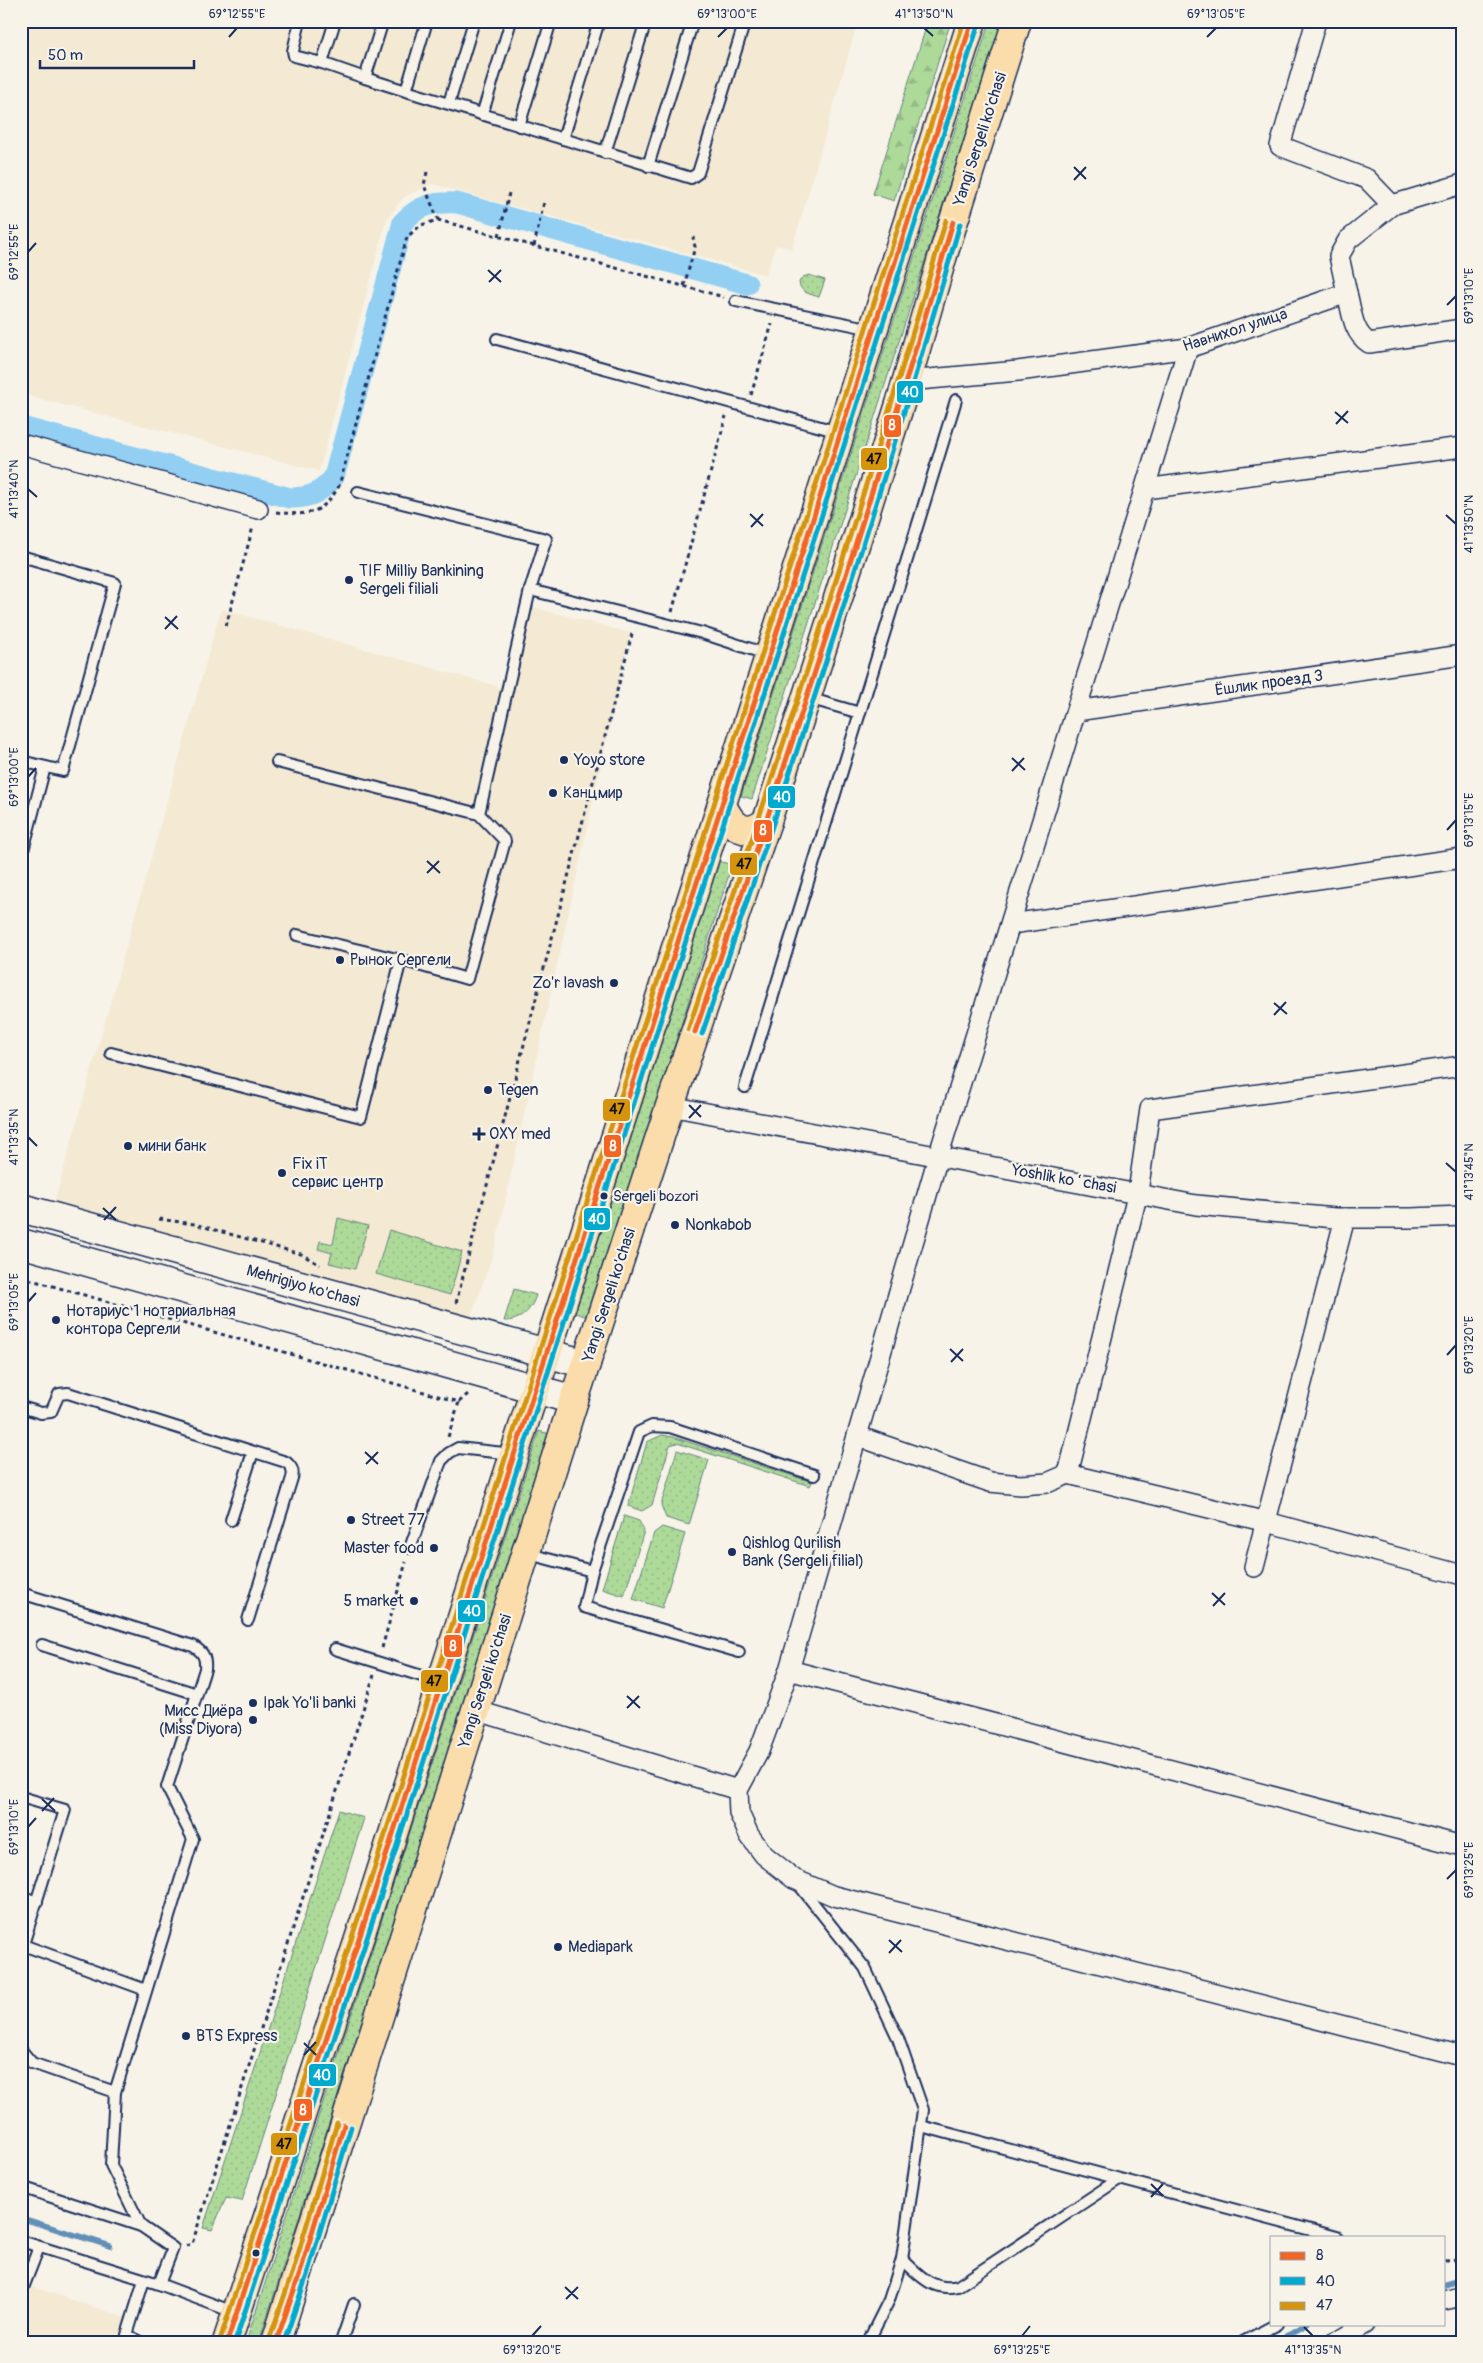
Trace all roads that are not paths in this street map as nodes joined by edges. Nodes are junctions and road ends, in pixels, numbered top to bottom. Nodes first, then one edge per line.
1 (300, 21) edge
2 (335, 21) edge
3 (383, 21) edge
4 (427, 21) edge
5 (474, 21) edge
6 (511, 21) edge
7 (551, 21) edge
8 (599, 21) edge
9 (646, 21) edge
10 (693, 21) edge
11 (745, 21) edge
12 (972, 21) edge
13 (1017, 21) edge
14 (1316, 21) edge
15 (322, 63) junction
16 (365, 78) junction
17 (406, 91) junction
18 (449, 104) junction
19 (482, 115) junction
20 (519, 126) junction
21 (563, 139) junction
22 (605, 153) junction
23 (648, 166) junction
24 (1462, 184) edge
25 (1392, 205) junction
26 (1347, 293) junction
27 (736, 301) road end
28 (873, 329) junction
29 (1462, 329) edge
30 (497, 340) dead end
31 (1188, 348) junction
32 (907, 381) junction
33 (956, 400) dead end
34 (840, 432) junction
35 (21, 444) edge
36 (1462, 447) edge
37 (1145, 489) junction
38 (358, 492) dead end
39 (258, 509) road end
40 (21, 556) edge
41 (530, 590) junction
42 (770, 655) junction
43 (1462, 655) edge
44 (806, 697) junction
45 (1076, 711) junction
46 (860, 713) junction
47 (21, 761) edge
48 (277, 762) dead end
49 (45, 767) junction
50 (722, 805) junction
51 (479, 814) junction
52 (767, 821) junction
53 (21, 858) edge
54 (1462, 858) edge
55 (1011, 924) junction
56 (297, 935) dead end
57 (401, 960) junction
58 (111, 1052) dead end
59 (1462, 1066) edge
60 (745, 1087) dead end
61 (670, 1106) junction
62 (938, 1157) junction
63 (1138, 1192) junction
64 (21, 1208) edge
65 (1462, 1216) edge
66 (1345, 1218) junction
67 (21, 1243) edge
68 (547, 1354) junction
69 (586, 1364) junction
70 (535, 1389) junction
71 (574, 1400) junction
72 (21, 1407) edge
73 (857, 1436) junction
74 (253, 1452) junction
75 (514, 1455) junction
76 (1068, 1474) junction
77 (814, 1475) dead end
78 (231, 1520) dead end
79 (1267, 1522) junction
80 (410, 1548) road end
81 (526, 1552) junction
82 (1254, 1567) dead end
83 (592, 1571) junction
84 (1462, 1575) edge
85 (21, 1593) edge
86 (248, 1620) dead end
87 (42, 1645) dead end
88 (334, 1649) dead end
89 (739, 1652) dead end
90 (789, 1670) junction
91 (441, 1682) junction
92 (197, 1694) junction
93 (475, 1710) junction
94 (738, 1790) junction
95 (21, 1797) edge
96 (1462, 1846) edge
97 (794, 1878) junction
98 (21, 1896) edge
99 (38, 1902) junction
100 (22, 1948) edge
101 (146, 1990) junction
102 (21, 2050) edge
103 (1462, 2056) edge
104 (115, 2092) junction
105 (920, 2126) junction
106 (1119, 2179) junction
107 (21, 2187) edge
108 (140, 2226) junction
109 (1333, 2236) edge
110 (21, 2241) edge
111 (39, 2247) junction
112 (902, 2258) junction
113 (144, 2280) junction
114 (159, 2284) junction
115 (21, 2293) edge
116 (1462, 2296) edge
117 (1446, 2300) edge
118 (354, 2304) dead end
119 (237, 2313) junction
120 (1273, 2326) edge
121 (1362, 2326) edge
122 (140, 2342) edge
123 (227, 2342) edge
124 (276, 2342) edge
125 (341, 2342) edge
126 (868, 2342) edge
127 (1243, 2342) edge
128 (1335, 2342) edge

1 - 15 lane
2 - 15 lane
3 - 16 lane
4 - 17 lane
5 - 18 lane
6 - 19 lane
7 - 20 lane
8 - 21 lane
9 - 22 lane
10 - 23 lane
11 - 23 lane
12 - 28 main road
13 - 32 main road, Yangi Sergeli ko'chasi
14 - 25 street
15 - 16 lane
16 - 17 lane
17 - 18 lane
18 - 19 lane
19 - 20 lane
20 - 21 lane
21 - 22 lane
22 - 23 lane
24 - 25 street
25 - 26 street
26 - 29 street
26 - 31 street, Навнихол улица
27 - 28 lane
28 - 34 main road
30 - 34 lane
31 - 32 street, Навнихол улица
31 - 37 street
32 - 44 main road, Yangi Sergeli ko'chasi
33 - 46 lane
34 - 42 main road
35 - 39 street
36 - 37 street
37 - 45 street
38 - 41 lane
40 - 49 lane
41 - 42 lane
41 - 51 lane
42 - 50 main road
43 - 45 street, Ёшлик проезд 3
44 - 46 lane
44 - 52 main road, Yangi Sergeli ko'chasi
45 - 55 street
46 - 60 lane
47 - 49 lane
48 - 51 lane
49 - 53 lane
50 - 52 main road
50 - 68 main road
51 - 57 lane
52 - 61 main road, Yangi Sergeli ko'chasi
54 - 55 street
55 - 62 street
56 - 57 lane
57 - 58 lane
59 - 63 street
61 - 62 street, Yoshlik koʻchasi
61 - 69 main road, Yangi Sergeli ko'chasi
62 - 63 street, Yoshlik koʻchasi
62 - 73 street
63 - 66 street, Yoshlik koʻchasi
63 - 76 street
64 - 68 main road, Mehrigiyo ko'chasi
65 - 66 street, Yoshlik koʻchasi
66 - 79 street
67 - 70 main road
68 - 69 main road, Mehrigiyo ko'chasi
68 - 70 main road
69 - 71 main road, Yangi Sergeli ko'chasi
70 - 71 main road
70 - 75 main road
71 - 81 main road, Yangi Sergeli ko'chasi
72 - 74 lane
73 - 76 street
73 - 90 street
74 - 78 lane
74 - 86 lane
75 - 80 lane
75 - 91 main road
76 - 79 street
77 - 83 lane
79 - 82 street
79 - 84 street
81 - 83 lane
81 - 93 main road, Yangi Sergeli ko'chasi
83 - 89 lane
85 - 92 lane
87 - 92 lane
88 - 91 lane
90 - 94 street
90 - 96 street
91 - 119 main road
92 - 101 lane
93 - 94 street
93 - 124 main road, Yangi Sergeli ko'chasi
94 - 97 street
95 - 99 lane
97 - 103 street
97 - 105 lane
98 - 99 lane
99 - 100 lane
100 - 101 lane
101 - 104 lane
102 - 104 lane
104 - 108 lane
105 - 106 lane
105 - 112 lane
106 - 109 lane
106 - 112 lane
107 - 108 lane
108 - 114 lane
110 - 111 lane
111 - 113 lane
111 - 115 lane
112 - 126 lane
113 - 114 lane
113 - 122 lane
114 - 119 lane
116 - 117 street
118 - 125 lane
119 - 123 main road
120 - 127 lane
121 - 128 street

